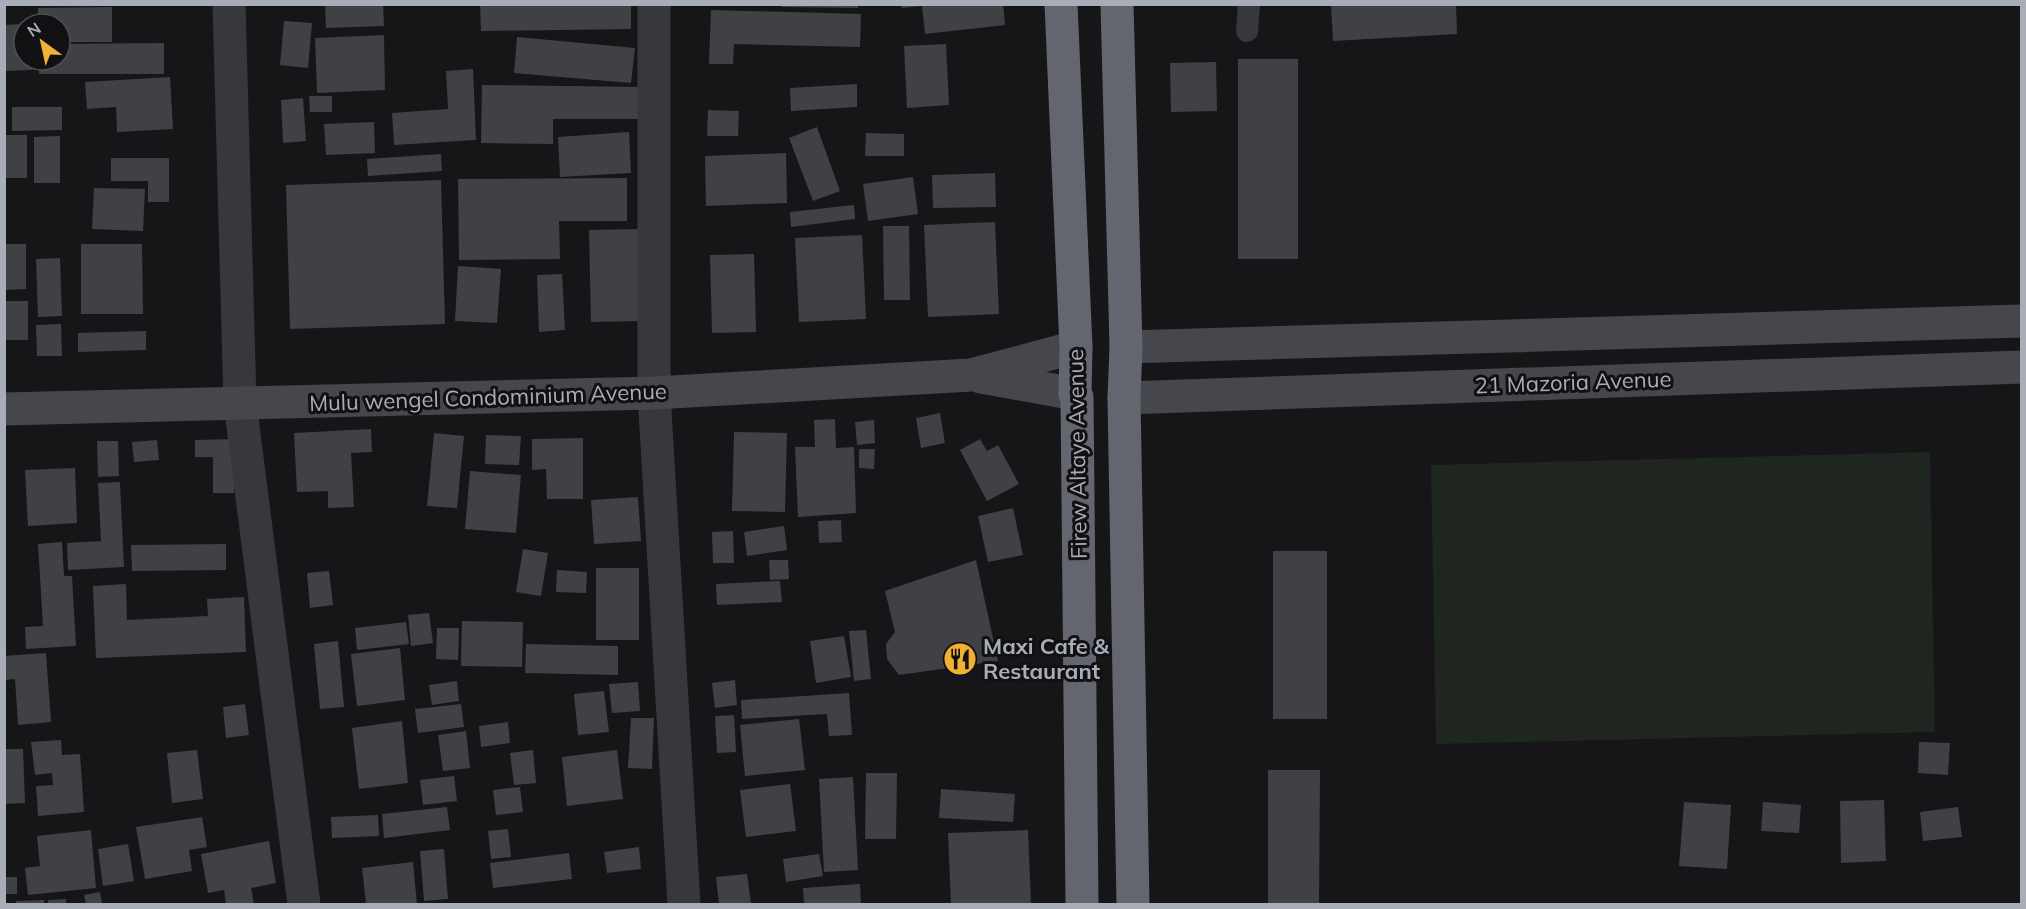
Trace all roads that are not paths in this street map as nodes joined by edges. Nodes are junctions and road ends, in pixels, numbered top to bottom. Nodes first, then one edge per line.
1 (229, 4) edge
2 (654, 4) edge
3 (1061, 4) edge
4 (1116, 4) edge
5 (1249, 4) edge
6 (1247, 31) dead end
7 (2022, 321) edge
8 (1076, 347) junction
9 (1126, 347) junction
10 (2022, 367) edge
11 (971, 375) junction
12 (654, 393) junction
13 (1075, 394) junction
14 (1124, 398) junction
15 (240, 403) junction
16 (4, 409) edge
17 (304, 904) edge
18 (684, 904) edge
19 (1082, 904) edge
20 (1133, 904) edge

1 - 15 street
2 - 12 street
3 - 8 highway, Firew Altaye Avenue
4 - 9 highway
5 - 6 lane
7 - 9 main road
8 - 9 highway
8 - 11 main road
8 - 13 highway, Firew Altaye Avenue
9 - 14 highway
10 - 14 main road, 21 Mazoria Avenue
11 - 12 main road, Mulu wengel Condominium Avenue
11 - 13 main road
12 - 15 main road, Mulu wengel Condominium Avenue
12 - 18 street
13 - 14 highway
13 - 19 highway, Firew Altaye Avenue
14 - 20 highway
15 - 16 main road, Mulu wengel Condominium Avenue
15 - 17 street

